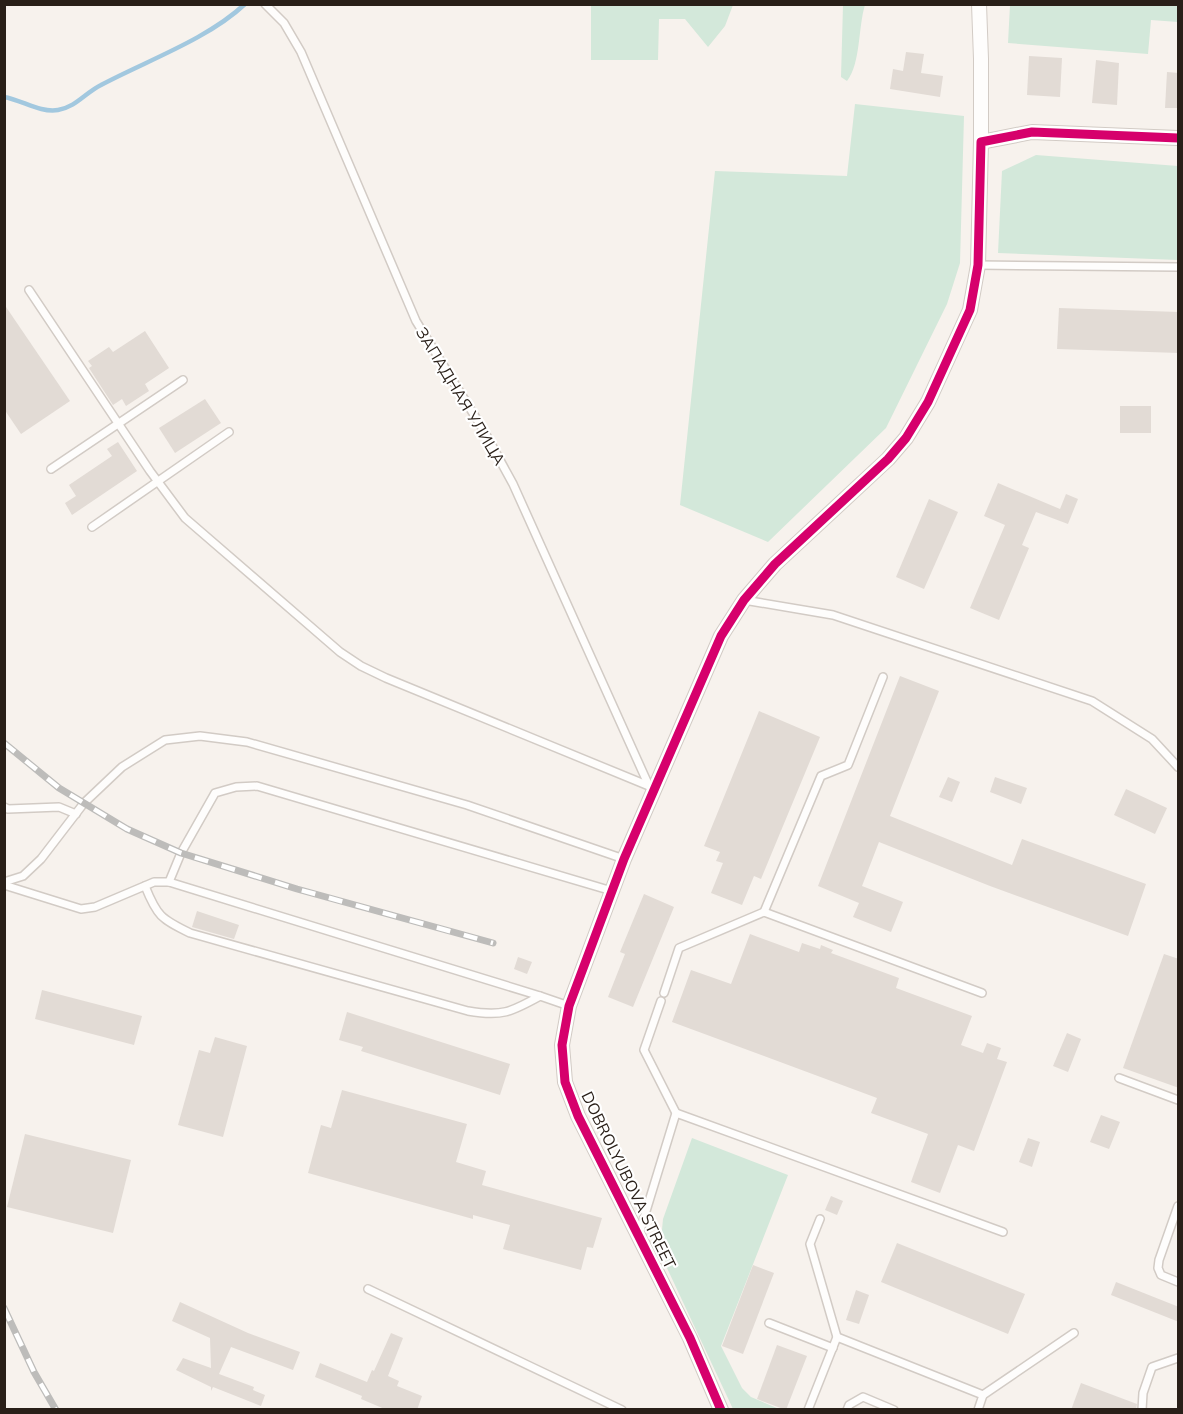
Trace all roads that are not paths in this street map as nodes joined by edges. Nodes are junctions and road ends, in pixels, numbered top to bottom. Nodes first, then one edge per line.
1 (265, 4) edge
2 (979, 4) edge
3 (1179, 138) edge
4 (981, 142) junction
5 (978, 265) junction
6 (1179, 267) edge
7 (29, 290) dead end
8 (183, 380) dead end
9 (118, 423) junction
10 (229, 432) dead end
11 (51, 469) dead end
12 (157, 482) junction
13 (92, 527) dead end
14 (744, 600) junction
15 (883, 677) dead end
16 (1179, 767) edge
17 (652, 787) junction
18 (4, 807) edge
19 (76, 814) junction
20 (624, 859) junction
21 (169, 882) junction
22 (4, 883) edge
23 (145, 886) junction
24 (612, 891) junction
25 (764, 912) junction
26 (664, 993) dead end
27 (982, 993) dead end
28 (540, 996) junction
29 (661, 1001) dead end
30 (568, 1006) junction
31 (1119, 1078) dead end
32 (1179, 1100) edge
33 (676, 1113) junction
34 (1179, 1206) edge
35 (820, 1219) dead end
36 (1003, 1232) dead end
37 (639, 1234) junction
38 (1179, 1282) edge
39 (368, 1289) dead end
40 (769, 1323) dead end
41 (1074, 1333) dead end
42 (837, 1337) junction
43 (833, 1348) junction
44 (1179, 1358) edge
45 (983, 1395) junction
46 (622, 1410) edge
47 (721, 1410) edge
48 (808, 1410) edge
49 (847, 1410) edge
50 (894, 1410) edge
51 (978, 1410) edge
52 (1142, 1410) edge

1 - 17 lane, ЗАПАДНАЯ УЛИЦА
2 - 4 street, DOBROLYUBOVA STREET
3 - 4 street
4 - 5 street, DOBROLYUBOVA STREET
5 - 6 lane
5 - 14 street, DOBROLYUBOVA STREET
7 - 9 lane
8 - 9 lane
9 - 11 lane
9 - 12 lane
10 - 12 lane
12 - 13 lane
12 - 17 lane
14 - 16 lane
14 - 17 street, DOBROLYUBOVA STREET
15 - 25 lane
17 - 20 street, DOBROLYUBOVA STREET
18 - 19 lane
19 - 20 lane
19 - 22 lane
20 - 24 street, DOBROLYUBOVA STREET
21 - 23 lane
21 - 24 lane
21 - 28 lane
22 - 23 lane
23 - 28 lane
24 - 30 street, DOBROLYUBOVA STREET
25 - 26 lane
25 - 27 lane
28 - 30 lane
29 - 33 lane
30 - 37 street, DOBROLYUBOVA STREET
31 - 32 lane
33 - 36 lane
33 - 37 lane
34 - 38 lane
35 - 42 lane
37 - 47 street, DOBROLYUBOVA STREET
39 - 46 lane
40 - 43 lane
41 - 45 lane
42 - 43 lane
42 - 45 lane
43 - 48 lane
44 - 52 lane
45 - 51 lane
49 - 50 lane

